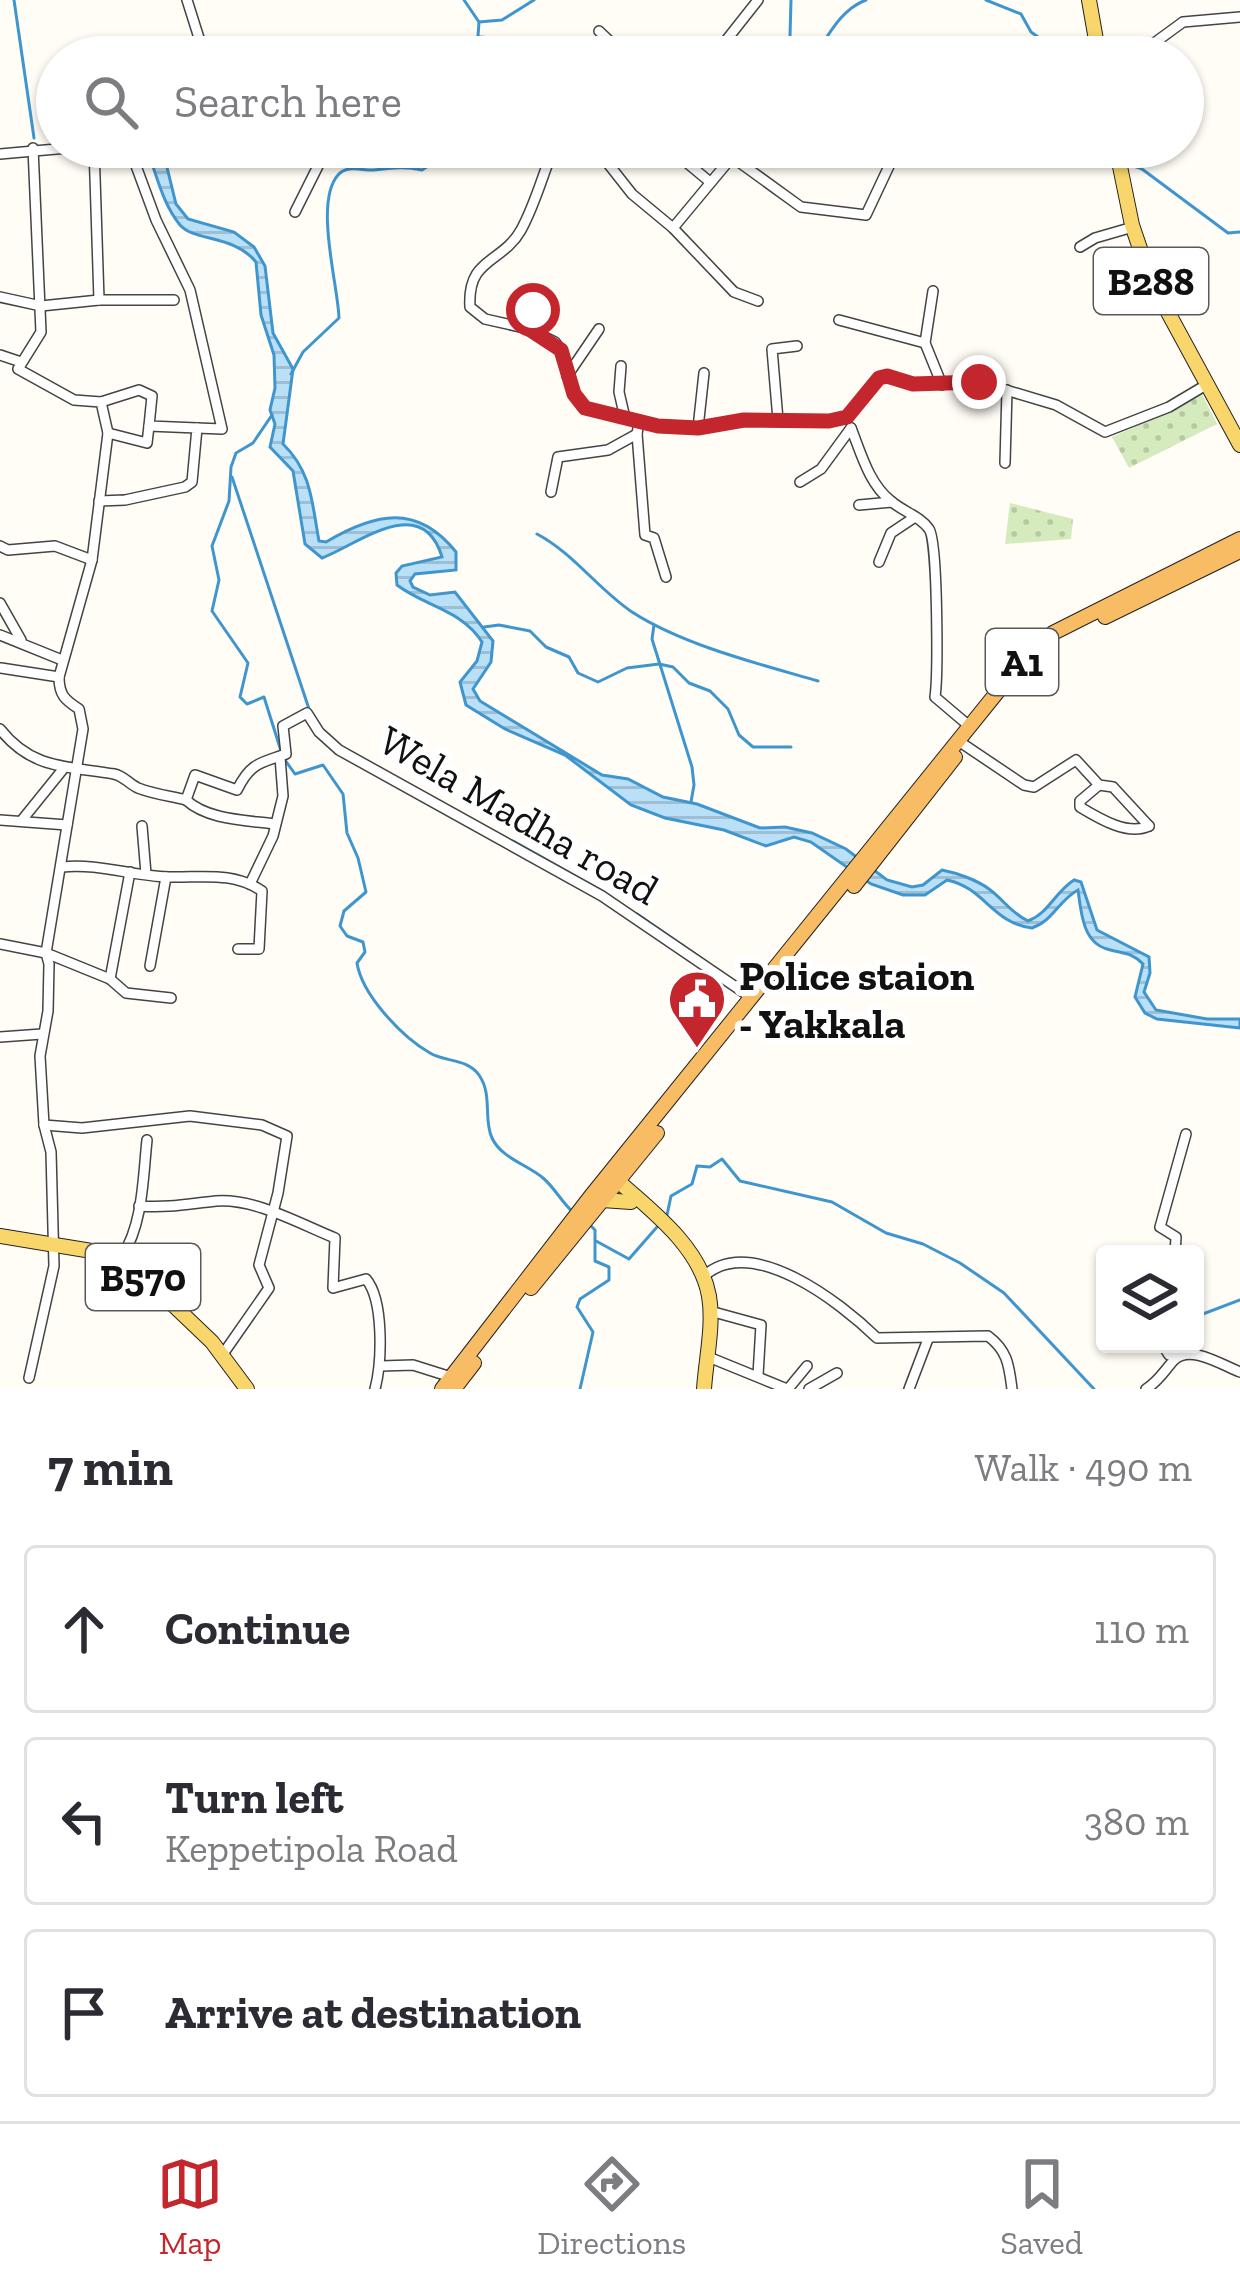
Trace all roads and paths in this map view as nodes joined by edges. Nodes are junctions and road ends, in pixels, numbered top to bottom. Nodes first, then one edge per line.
1 (188, 0) edge
2 (758, 0) edge
3 (1089, 0) edge
4 (1240, 17) edge
5 (599, 31) dead end
6 (199, 36) edge
7 (603, 36) edge
8 (730, 36) edge
9 (1095, 36) edge
10 (1164, 36) edge
11 (33, 148) junction
12 (36, 148) edge
13 (0, 154) edge
14 (95, 168) edge
15 (137, 168) edge
16 (317, 168) edge
17 (546, 168) edge
18 (608, 168) edge
19 (693, 168) edge
20 (722, 168) edge
21 (747, 168) edge
22 (888, 168) edge
23 (1120, 168) edge
24 (710, 182) junction
25 (295, 212) dead end
26 (1133, 227) junction
27 (674, 228) junction
28 (1079, 247) dead end
29 (933, 291) dead end
30 (0, 297) edge
31 (99, 300) junction
32 (174, 300) dead end
33 (534, 302) dead end
34 (758, 302) dead end
35 (40, 304) junction
36 (839, 320) dead end
37 (529, 329) junction
38 (599, 329) dead end
39 (926, 343) junction
40 (797, 346) dead end
41 (0, 356) edge
42 (21, 362) junction
43 (621, 366) dead end
44 (704, 374) dead end
45 (567, 376) junction
46 (942, 385) junction
47 (1206, 385) junction
48 (1007, 390) junction
49 (101, 402) junction
50 (1215, 404) junction
51 (625, 418) junction
52 (778, 420) junction
53 (849, 422) junction
54 (149, 426) junction
55 (197, 428) junction
56 (638, 428) junction
57 (698, 428) junction
58 (1240, 432) edge
59 (108, 433) junction
60 (1240, 445) edge
61 (1005, 463) dead end
62 (800, 482) dead end
63 (551, 491) dead end
64 (98, 501) junction
65 (892, 502) junction
66 (859, 505) dead end
67 (915, 517) junction
68 (0, 546) edge
69 (1239, 550) edge
70 (92, 560) junction
71 (879, 562) dead end
72 (666, 577) dead end
73 (1154, 589) junction
74 (0, 603) edge
75 (0, 635) edge
76 (21, 640) junction
77 (62, 660) junction
78 (2, 668) edge
79 (59, 677) junction
80 (968, 725) junction
81 (0, 728) edge
82 (960, 742) junction
83 (283, 755) junction
84 (64, 768) junction
85 (77, 772) junction
86 (1099, 785) junction
87 (186, 800) junction
88 (0, 820) edge
89 (22, 820) junction
90 (274, 824) junction
91 (68, 825) junction
92 (142, 826) dead end
93 (62, 867) junction
94 (130, 872) junction
95 (146, 874) junction
96 (166, 877) junction
97 (250, 884) junction
98 (0, 944) edge
99 (238, 950) dead end
100 (46, 953) junction
101 (149, 966) dead end
102 (783, 966) junction
103 (110, 979) junction
104 (171, 998) dead end
105 (752, 998) junction
106 (42, 1034) junction
107 (0, 1037) edge
108 (44, 1125) junction
109 (1186, 1134) dead end
110 (147, 1141) dead end
111 (639, 1157) junction
112 (612, 1180) junction
113 (633, 1198) junction
114 (595, 1203) junction
115 (139, 1206) junction
116 (272, 1212) junction
117 (0, 1236) edge
118 (1176, 1245) edge
119 (53, 1246) junction
120 (122, 1256) junction
121 (704, 1277) junction
122 (710, 1311) junction
123 (928, 1339) junction
124 (1167, 1353) edge
125 (223, 1354) junction
126 (1178, 1354) junction
127 (706, 1356) junction
128 (381, 1366) junction
129 (837, 1372) dead end
130 (1240, 1372) edge
131 (758, 1375) junction
132 (29, 1378) dead end
133 (449, 1385) edge
134 (814, 1385) edge
135 (247, 1389) edge
136 (375, 1389) edge
137 (704, 1389) edge
138 (788, 1389) edge
139 (909, 1389) edge
140 (1012, 1389) edge
141 (1146, 1389) edge

1 - 6 street
2 - 8 street
3 - 9 main road
4 - 10 street
5 - 7 street
11 - 12 street
11 - 13 street
11 - 35 street
14 - 31 street
15 - 55 street
16 - 25 street
17 - 37 street
18 - 27 street
19 - 24 street
20 - 24 street
21 - 22 street
23 - 26 main road, B288
24 - 27 street
26 - 28 street
26 - 47 main road, B288
27 - 34 street
29 - 39 street
30 - 35 street
31 - 32 street
31 - 35 street
33 - 37 street
35 - 42 street
36 - 39 street
37 - 45 street
38 - 45 street
39 - 46 street
40 - 52 street
41 - 42 street
42 - 49 street
43 - 51 street
44 - 57 street
45 - 51 street
46 - 48 street
46 - 53 street
47 - 48 street
47 - 50 main road, B288
48 - 61 street
49 - 54 street
49 - 59 street
50 - 58 main road, B288
50 - 60 main road, B288
51 - 56 street
52 - 53 street
52 - 57 street
53 - 62 street
53 - 65 street
54 - 55 street
54 - 59 street
55 - 64 street
56 - 57 street
56 - 63 street
56 - 72 street
59 - 64 street
64 - 70 street
65 - 66 street
65 - 67 street
67 - 71 street
67 - 80 street
68 - 70 street
69 - 73 highway, A1
70 - 77 street
73 - 80 highway, A1
73 - 82 highway, A1
74 - 76 street
75 - 76 street
76 - 77 street
77 - 79 street
78 - 79 street
79 - 85 street
80 - 82 highway, A1
81 - 84 street
82 - 86 street
82 - 102 highway, A1
83 - 87 street
83 - 90 street
83 - 105 street, Wela Madha road
84 - 85 street
84 - 89 street
85 - 87 street
85 - 91 street
86 - 86 street
87 - 90 street
88 - 89 street
89 - 91 street
90 - 97 street
91 - 93 street
92 - 95 street
93 - 94 street
93 - 100 street
94 - 95 street
94 - 103 street
95 - 96 street
96 - 97 street
96 - 101 street
97 - 99 street
98 - 100 street
100 - 103 street
100 - 106 street
102 - 105 highway, A1
102 - 111 highway, A1
103 - 104 street
105 - 112 highway, A1
106 - 107 street
106 - 108 street
108 - 116 street
108 - 119 street
109 - 118 street
110 - 115 street
111 - 112 highway, A1
111 - 113 main road
112 - 113 main road
112 - 114 highway, A1
113 - 114 main road
113 - 121 main road
114 - 133 highway, A1
115 - 116 street
115 - 120 street
116 - 125 street
116 - 128 street
117 - 119 main road, B570
119 - 120 main road, B570
119 - 132 street
120 - 125 main road, B570
121 - 122 main road
121 - 123 street
122 - 127 main road
122 - 131 street
123 - 139 street
123 - 140 street
124 - 126 street
125 - 135 main road, B570
126 - 130 street
126 - 141 street
127 - 131 street
127 - 137 main road
128 - 133 street
128 - 136 street
129 - 134 street
131 - 138 street
134 - 138 street

